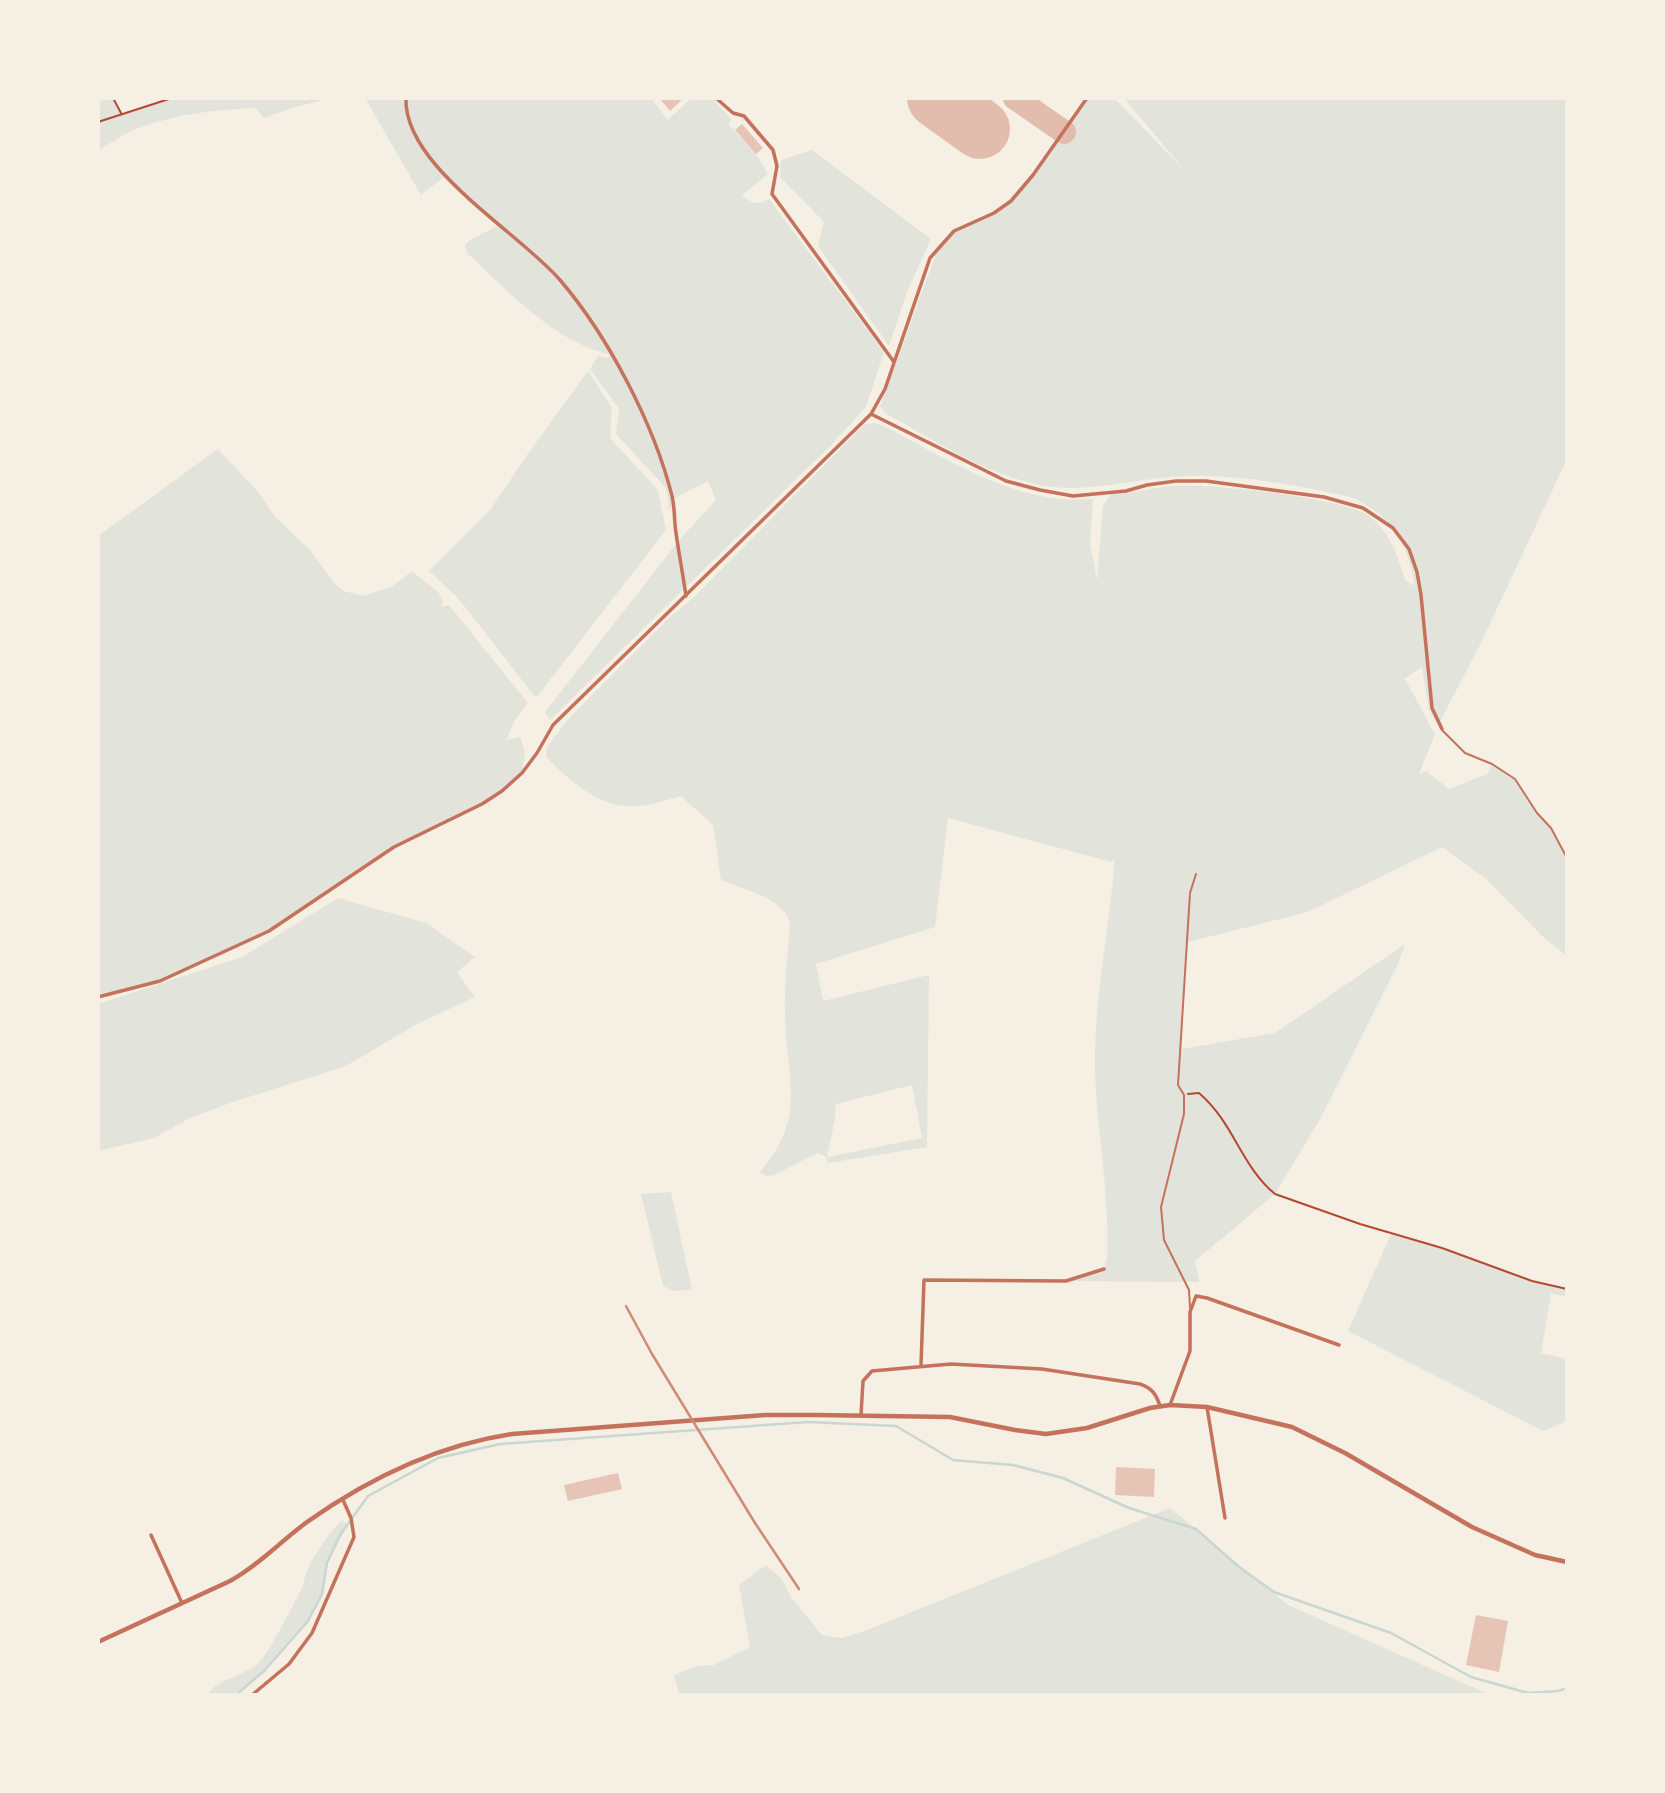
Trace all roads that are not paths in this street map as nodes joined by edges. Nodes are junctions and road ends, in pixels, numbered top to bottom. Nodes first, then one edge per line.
1 (406, 98) edge
2 (716, 98) edge
3 (1087, 98) edge
4 (894, 362) junction
5 (871, 414) junction
6 (686, 596) junction
7 (1442, 729) joint
8 (1567, 858) edge
9 (1196, 874) dead end
10 (98, 997) edge
11 (1104, 1269) dead end
12 (1191, 1312) junction
13 (1339, 1345) dead end
14 (921, 1365) junction
15 (1170, 1405) junction
16 (1160, 1406) junction
17 (1206, 1406) junction
18 (861, 1415) junction
19 (343, 1500) junction
20 (1225, 1518) dead end
21 (151, 1535) dead end
22 (1567, 1562) edge
23 (182, 1604) junction
24 (98, 1642) edge
25 (252, 1695) edge

1 - 6 street
2 - 4 street
3 - 4 street
4 - 5 street
5 - 6 street
5 - 7 street
6 - 10 street
7 - 8 lane
9 - 12 lane
11 - 14 street
12 - 13 street
12 - 15 street
14 - 16 street
14 - 18 street
15 - 16 street
15 - 17 street
16 - 18 street
17 - 20 street
17 - 22 street
18 - 19 street
19 - 23 street
19 - 25 street
21 - 23 street
23 - 24 street

